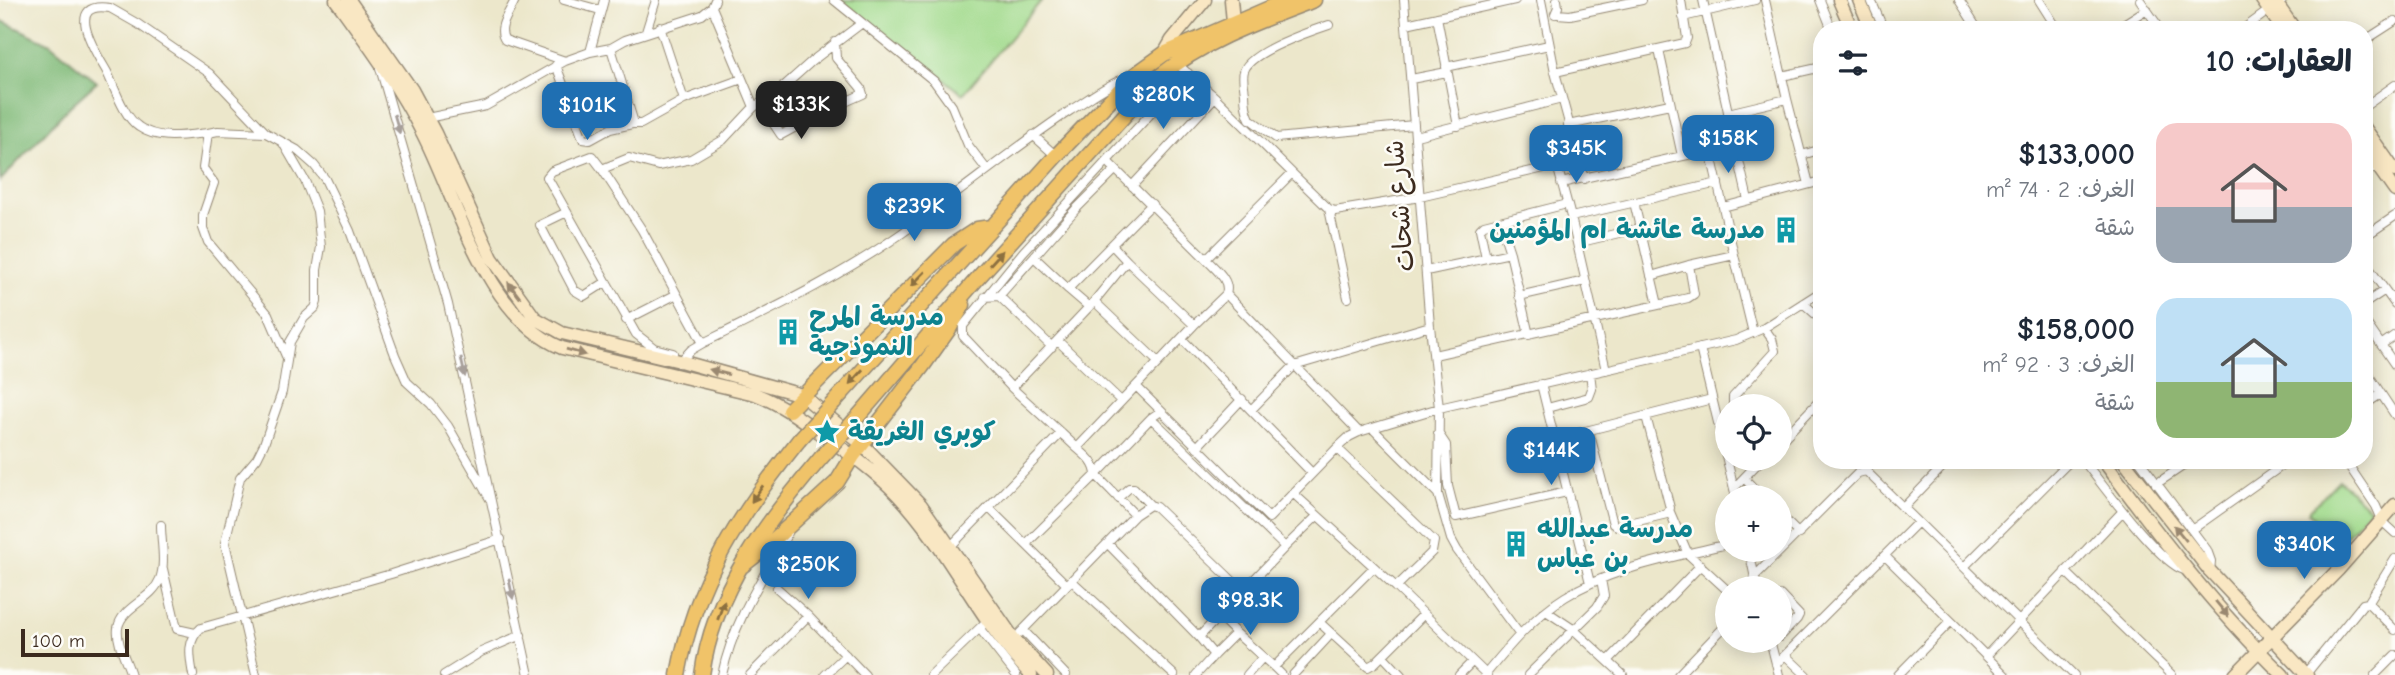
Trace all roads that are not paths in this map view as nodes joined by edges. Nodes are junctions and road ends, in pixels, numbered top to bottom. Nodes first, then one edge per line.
1 (336, 0) edge
2 (349, 0) edge
3 (515, 0) edge
4 (564, 0) edge
5 (604, 0) edge
6 (656, 0) edge
7 (834, 0) edge
8 (1205, 0) edge
9 (1231, 0) edge
10 (1288, 0) edge
11 (1314, 0) edge
12 (1404, 0) edge
13 (1516, 0) edge
14 (1541, 0) edge
15 (1557, 0) edge
16 (1642, 0) edge
17 (1681, 0) edge
18 (1703, 0) edge
19 (1755, 0) edge
20 (1765, 0) edge
21 (1820, 0) edge
22 (1839, 0) edge
23 (1859, 0) edge
24 (1871, 0) edge
25 (1959, 0) edge
26 (2039, 0) edge
27 (2140, 0) edge
28 (1269, 3) edge
29 (2273, 3) edge
30 (713, 4) edge
31 (2147, 9) junction
32 (600, 10) junction
33 (1706, 12) junction
34 (1557, 14) junction
35 (1437, 17) junction
36 (1545, 17) junction
37 (1683, 17) junction
38 (1828, 21) edge
39 (1848, 21) edge
40 (1868, 21) edge
41 (1880, 21) edge
42 (1972, 21) edge
43 (2051, 21) edge
44 (2128, 21) edge
45 (2155, 21) edge
46 (2252, 21) edge
47 (2280, 21) edge
48 (2288, 21) edge
49 (2395, 21) edge
50 (1233, 22) junction
51 (862, 23) junction
52 (1406, 24) junction
53 (1329, 25) dead end
54 (660, 27) junction
55 (646, 32) junction
56 (2373, 35) edge
57 (1223, 38) junction
58 (835, 42) junction
59 (1549, 45) junction
60 (611, 48) junction
61 (1658, 50) junction
62 (590, 52) junction
63 (1170, 58) junction
64 (377, 59) junction
65 (560, 63) junction
66 (1813, 68) edge
67 (1447, 70) junction
68 (1555, 72) junction
69 (1188, 73) junction
70 (1132, 76) junction
71 (1782, 76) junction
72 (742, 79) junction
73 (1410, 79) junction
74 (2395, 85) edge
75 (1143, 92) junction
76 (1215, 97) junction
77 (1562, 99) junction
78 (1787, 99) junction
79 (684, 100) junction
80 (765, 100) junction
81 (2373, 101) edge
82 (1670, 104) junction
83 (754, 107) junction
84 (1728, 113) junction
85 (427, 118) junction
86 (1142, 121) junction
87 (632, 124) junction
88 (1414, 125) junction
89 (1458, 125) junction
90 (1568, 125) junction
91 (266, 132) junction
92 (208, 134) junction
93 (1033, 135) junction
94 (1416, 136) junction
95 (2373, 140) edge
96 (282, 141) junction
97 (1735, 143) junction
98 (1710, 150) junction
99 (1813, 152) edge
100 (1802, 155) junction
101 (1055, 156) junction
102 (1682, 156) junction
103 (2386, 158) edge
104 (1579, 160) junction
105 (1108, 162) junction
106 (1557, 166) junction
107 (602, 169) junction
108 (987, 170) junction
109 (1115, 170) junction
110 (2395, 171) edge
111 (1292, 173) junction
112 (1584, 179) junction
113 (1560, 183) junction
114 (1718, 183) junction
115 (1813, 183) edge
116 (1809, 184) junction
117 (1028, 186) junction
118 (1132, 186) junction
119 (2395, 191) edge
120 (1420, 197) junction
121 (1046, 201) junction
122 (1748, 201) junction
123 (1634, 202) junction
124 (1152, 204) junction
125 (1567, 204) junction
126 (1723, 207) junction
127 (1329, 209) junction
128 (567, 212) junction
129 (2395, 216) edge
130 (1571, 217) junction
131 (1500, 222) junction
132 (991, 226) junction
133 (1640, 228) junction
134 (2373, 231) edge
135 (1577, 243) junction
136 (1112, 245) junction
137 (1510, 253) junction
138 (1734, 255) junction
139 (1034, 257) junction
140 (1486, 258) junction
141 (1206, 259) junction
142 (1127, 261) junction
143 (1689, 265) junction
144 (1426, 271) junction
145 (2373, 273) edge
146 (1651, 275) junction
147 (977, 279) junction
148 (1585, 281) junction
149 (606, 282) junction
150 (1068, 289) junction
151 (2385, 290) junction
152 (1226, 294) junction
153 (675, 295) junction
154 (999, 296) junction
155 (1520, 296) junction
156 (985, 297) junction
157 (1813, 297) edge
158 (1348, 298) dead end
159 (2373, 298) edge
160 (1803, 303) junction
161 (1091, 304) junction
162 (2395, 304) edge
163 (1658, 305) junction
164 (1813, 312) edge
165 (1594, 319) junction
166 (626, 320) junction
167 (1194, 325) junction
168 (1430, 326) junction
169 (1764, 328) junction
170 (1753, 333) junction
171 (1529, 335) junction
172 (2395, 335) edge
173 (2373, 338) edge
174 (1182, 339) junction
175 (703, 343) junction
176 (1055, 344) junction
177 (2381, 345) junction
178 (1700, 348) junction
179 (1434, 355) junction
180 (286, 356) junction
181 (682, 359) junction
182 (1158, 362) junction
183 (2395, 365) edge
184 (1294, 366) junction
185 (1606, 370) junction
186 (1590, 373) junction
187 (674, 376) junction
188 (2373, 382) edge
189 (1541, 384) junction
190 (1136, 386) junction
191 (1012, 388) junction
192 (1736, 394) edge
193 (2381, 394) junction
194 (802, 395) junction
195 (1712, 399) junction
196 (2373, 399) edge
197 (1242, 400) junction
198 (1121, 401) junction
199 (1813, 407) edge
200 (1439, 408) junction
201 (1547, 408) junction
202 (789, 410) junction
203 (1251, 410) junction
204 (1161, 411) junction
205 (2395, 415) edge
206 (1646, 416) junction
207 (1151, 418) junction
208 (1373, 429) junction
209 (1792, 429) edge
210 (1589, 431) junction
211 (1359, 432) junction
212 (1060, 433) junction
213 (1438, 433) junction
214 (1554, 439) junction
215 (1077, 447) junction
216 (1197, 447) junction
217 (1337, 448) junction
218 (858, 450) junction
219 (1940, 469) edge
220 (2062, 469) edge
221 (2090, 469) edge
222 (2110, 469) edge
223 (2130, 469) edge
224 (2145, 469) edge
225 (2178, 469) edge
226 (2277, 469) edge
227 (2351, 469) edge
228 (1751, 471) edge
229 (1312, 473) junction
230 (1096, 475) junction
231 (1744, 478) junction
232 (2156, 484) junction
233 (1733, 485) edge
234 (1740, 485) edge
235 (1751, 485) edge
236 (1567, 492) junction
237 (1294, 494) junction
238 (1438, 494) junction
239 (1118, 498) junction
240 (490, 499) junction
241 (1150, 505) junction
242 (2395, 505) edge
243 (988, 507) junction
244 (1903, 508) junction
245 (1670, 512) junction
246 (2122, 512) junction
247 (1135, 515) junction
248 (1317, 516) junction
249 (797, 517) junction
250 (2383, 522) junction
251 (1917, 523) junction
252 (161, 525) dead end
253 (1792, 528) edge
254 (2193, 529) junction
255 (2395, 533) edge
256 (1798, 534) junction
257 (501, 539) junction
258 (1026, 544) junction
259 (1108, 544) junction
260 (950, 547) junction
261 (1285, 547) junction
262 (1715, 547) edge
263 (1688, 554) junction
264 (1885, 556) junction
265 (2395, 559) edge
266 (1752, 562) edge
267 (162, 563) junction
268 (1701, 565) junction
269 (742, 566) junction
270 (1374, 567) junction
271 (1964, 567) junction
272 (2189, 570) junction
273 (2066, 571) junction
274 (2210, 571) junction
275 (1755, 576) joint
276 (1715, 578) edge
277 (1601, 579) junction
278 (1070, 583) junction
279 (1590, 583) junction
280 (1396, 587) junction
281 (777, 588) dead end
282 (1243, 591) junction
283 (2368, 603) junction
284 (1792, 608) edge
285 (1546, 611) junction
286 (1424, 614) junction
287 (241, 616) junction
288 (808, 616) junction
289 (1219, 616) junction
290 (2018, 620) junction
291 (1951, 621) junction
292 (1319, 622) junction
293 (1792, 624) edge
294 (991, 625) junction
295 (1573, 629) junction
296 (2395, 629) edge
297 (195, 633) junction
298 (1236, 633) junction
299 (1019, 634) junction
300 (1331, 634) junction
301 (521, 635) junction
302 (1520, 635) junction
303 (1715, 636) edge
304 (1199, 637) junction
305 (2272, 639) junction
306 (2259, 652) junction
307 (1775, 653) edge
308 (1785, 654) junction
309 (2395, 654) edge
310 (846, 655) junction
311 (1214, 655) junction
312 (1382, 656) junction
313 (1986, 656) junction
314 (1262, 658) junction
315 (1608, 661) junction
316 (1472, 662) junction
317 (1776, 664) junction
318 (1274, 667) junction
319 (1368, 667) junction
320 (936, 673) edge
321 (724, 674) edge
322 (131, 675) edge
323 (192, 675) edge
324 (256, 675) edge
325 (444, 675) edge
326 (528, 675) edge
327 (678, 675) edge
328 (702, 675) edge
329 (750, 675) edge
330 (825, 675) edge
331 (865, 675) edge
332 (1016, 675) edge
333 (1031, 675) edge
334 (1047, 675) edge
335 (1066, 675) edge
336 (1174, 675) edge
337 (1196, 675) edge
338 (1247, 675) edge
339 (1282, 675) edge
340 (1293, 675) edge
341 (1374, 675) edge
342 (1401, 675) edge
343 (1460, 675) edge
344 (1486, 675) edge
345 (1528, 675) edge
346 (1623, 675) edge
347 (1678, 675) edge
348 (1779, 675) edge
349 (1807, 675) edge
350 (1898, 675) edge
351 (2005, 675) edge
352 (2074, 675) edge
353 (2172, 675) edge
354 (2235, 675) edge
355 (2283, 675) edge
356 (2306, 675) edge
357 (2375, 675) edge

1 - 64 main road
2 - 85 main road
3 - 65 street
4 - 32 street
5 - 32 street
6 - 55 street
7 - 51 street
8 - 63 main road
9 - 50 main road
10 - 28 main road
11 - 57 main road
12 - 52 street, شارع شحات
13 - 35 street
14 - 36 street
15 - 34 street
16 - 34 street
17 - 37 street
18 - 33 street
19 - 33 street
20 - 71 street
21 - 38 street
22 - 39 main road
23 - 40 main road
24 - 41 street
25 - 42 street
26 - 43 street
27 - 31 street
28 - 50 main road
29 - 46 street
29 - 47 main road
29 - 48 main road
30 - 54 street
30 - 72 street
31 - 44 street
31 - 45 street
32 - 62 street
33 - 37 street
33 - 84 street
34 - 36 street
35 - 52 street
35 - 67 street
36 - 59 street
37 - 61 street
49 - 56 street
50 - 57 main road
50 - 63 main road
51 - 58 street
51 - 108 street
52 - 73 street, شارع شحات
53 - 88 street
54 - 55 street
54 - 79 street
55 - 60 street
57 - 63 main road
58 - 80 street
58 - 80 street
59 - 67 street
59 - 68 street
60 - 62 street
60 - 87 street
61 - 68 street
61 - 82 street
62 - 65 street
63 - 69 street
63 - 70 main road
63 - 75 main road
64 -> 187 main road
64 -> 240 street
65 - 85 street
65 - 87 street
66 - 71 street
67 - 73 street
67 - 89 street
68 - 77 street
69 - 76 street
69 - 86 street
70 - 93 street
70 - 101 main road
71 - 78 street
72 - 79 street
72 - 83 street
73 - 88 street, شارع شحات
74 - 81 street
75 - 86 street
75 - 121 main road
76 - 111 street
76 - 118 street
77 - 89 street
77 - 90 street
78 - 84 street
78 - 100 street
79 - 87 street
80 - 83 street
82 - 90 street
82 - 102 street
83 - 107 street
84 - 97 street
181 -> 85 main road
86 - 105 street
88 - 94 street, شارع شحات
89 - 94 street
90 - 104 street
91 - 92 street
91 - 92 street
91 - 96 street
92 - 180 street
93 - 101 street
93 - 108 street
94 - 120 street, شارع شحات
95 - 103 main road
96 - 180 street
96 - 240 street
97 - 98 street
97 - 122 street
98 - 102 street
98 - 114 street
99 - 100 street
100 - 116 street
101 - 117 main road
102 - 112 street
103 - 110 main road
103 - 119 main road
104 - 106 street
104 - 112 street
105 - 109 street
105 - 156 street
106 - 113 street
106 - 120 street
107 - 128 street
107 - 153 street
108 - 175 street
109 - 118 street
109 - 139 street
111 - 127 street
111 - 141 street
112 - 113 street
113 - 125 street
114 - 123 street
114 - 126 street
115 - 116 street
116 - 122 street
117 - 121 main road
117 - 132 main road
118 - 124 street
120 - 127 street
120 - 144 street, شارع شحات
147 -> 121 main road
122 - 126 street
123 - 130 street
123 - 133 street
124 - 136 street
124 - 141 street
125 - 130 street
125 - 131 street
126 - 138 street
127 - 158 street
128 - 149 street
128 - 149 street
129 - 134 street
130 - 135 street
131 - 137 street
131 - 140 street
132 -> 194 main road
132 -> 327 main road, bridge
133 - 135 street
133 - 146 street
135 - 148 street
136 - 142 street
136 - 150 street
137 - 140 street
137 - 155 street
138 - 143 street
138 - 170 street
139 - 150 street
139 - 154 street
140 - 144 street
141 - 152 street
142 - 161 street
142 - 167 street
143 - 146 street
143 - 163 street
144 - 168 street, شارع شحات
145 - 151 street
146 - 163 street
147 - 218 main road
147 - 269 main road, bridge
148 - 155 street
148 - 165 street
149 - 166 street
150 - 161 street
151 - 159 street
151 - 162 street
152 - 167 street
152 - 184 street
153 - 166 street
153 - 175 street
154 - 156 street
154 - 176 street
155 - 171 street
156 - 191 street
157 - 160 street
160 - 164 street
160 - 169 street
161 - 176 street
161 - 182 street
163 - 165 street
165 - 171 street
165 - 185 street
166 - 181 street
167 - 174 street
168 - 179 street, شارع شحات
168 - 184 street
169 - 170 street
169 - 192 street
170 - 178 street
171 - 179 street
172 - 177 street
173 - 177 street
174 - 182 street
174 - 197 street
175 - 181 street
176 - 191 street
176 - 198 street
177 - 183 street
178 - 185 street
178 - 195 street
179 - 200 street, شارع شحات
180 - 287 street
181 - 187 street
194 -> 181 main road
182 - 190 street
184 - 203 street
184 - 211 street
185 - 186 street
186 - 189 street
186 - 201 street
187 - 202 main road
188 - 193 street
189 - 200 street
189 - 201 street
190 - 198 street
190 - 204 street
191 - 212 street
193 - 196 street
193 - 205 street
194 - 202 main road
194 - 218 main road
195 - 206 street
195 - 233 street
197 - 203 street
197 - 216 street
198 - 215 street
199 - 209 street
200 - 208 street
200 - 213 street, شارع شحات
201 - 214 street
202 - 218 main road
203 - 229 street
204 - 207 street
204 - 216 street
206 - 210 street
206 - 245 street
207 - 230 street
207 - 261 street
208 - 211 street
208 - 238 street
210 - 214 street
210 - 245 street
211 - 217 street
212 - 215 street
212 - 243 street
213 - 236 street
213 - 238 street, شارع شحات
214 - 236 street
215 - 230 street
216 - 237 street
217 - 229 street
217 - 280 street
218 - 249 main road
218 - 260 main road
218 - 294 main road
219 - 244 street
220 - 271 street
221 - 246 street
222 - 272 main road
274 -> 223 main road
224 - 232 street
225 - 232 street
226 - 254 street
227 - 250 street
228 - 231 street
229 - 237 street
230 - 239 street
230 - 258 street
231 - 234 street
231 - 235 street
232 - 254 street
236 - 279 street
237 - 248 street
238 - 302 street
239 - 241 street
239 - 247 street
240 - 257 street
241 - 247 street
241 - 282 street
242 - 250 main road
243 - 258 street
243 - 260 street
244 - 251 street
244 - 256 street
245 - 263 street
246 - 272 street
246 - 273 street
247 - 259 street
248 - 261 street
248 - 270 street
249 - 269 main road
249 - 321 street
250 - 255 street
250 - 305 main road
251 - 264 street
251 - 271 street
252 - 267 street
253 - 256 street
254 - 274 street
256 - 275 street
257 - 287 street
257 -> 301 street
258 - 278 street
259 - 278 street
259 - 304 street
260 - 294 main road
261 - 282 street
262 - 263 street
263 - 268 street
263 - 277 street
264 - 291 street
264 - 308 street
265 - 283 street
266 - 275 street
267 - 297 street
267 - 322 street
268 - 276 street
268 - 315 street
328 -> 269 main road
270 - 280 street
270 - 292 street
271 - 290 street
272 -> 306 main road
273 - 290 street
273 - 353 street
274 - 305 main road
277 - 279 street
277 - 295 street
278 - 299 street
278 - 336 street
279 - 285 street
280 - 286 street
281 - 288 street
282 - 289 street
283 - 296 street
283 - 356 street
284 - 293 street
285 - 295 street
285 - 302 street
286 - 312 street
286 - 316 street
287 - 297 street
287 - 324 street
288 - 310 street
288 - 329 street
289 - 298 street
289 - 304 street
290 - 313 street
290 - 352 street
291 - 313 street
291 - 350 street
292 - 300 street
292 - 318 street
294 - 299 main road
294 - 320 street
294 - 332 street
294 - 333 main road
295 - 315 street
295 - 345 street
297 - 323 street
298 - 311 street
298 - 314 street
299 - 334 main road
299 - 335 street
300 - 319 street
300 - 340 street
301 - 325 street
301 - 326 street
302 - 344 street
303 - 347 street
304 - 311 street
305 - 306 main road
305 - 356 main road
306 - 354 main road
306 - 355 main road
307 - 317 street
308 - 317 street
308 - 349 street
309 - 357 street
310 - 330 street
310 - 331 street
311 - 337 street
312 - 319 street
312 - 342 street
313 - 351 street
314 - 318 street
314 - 338 street
315 - 346 street
316 - 343 street
316 - 344 street
317 - 348 street
318 - 339 street
319 - 341 street

